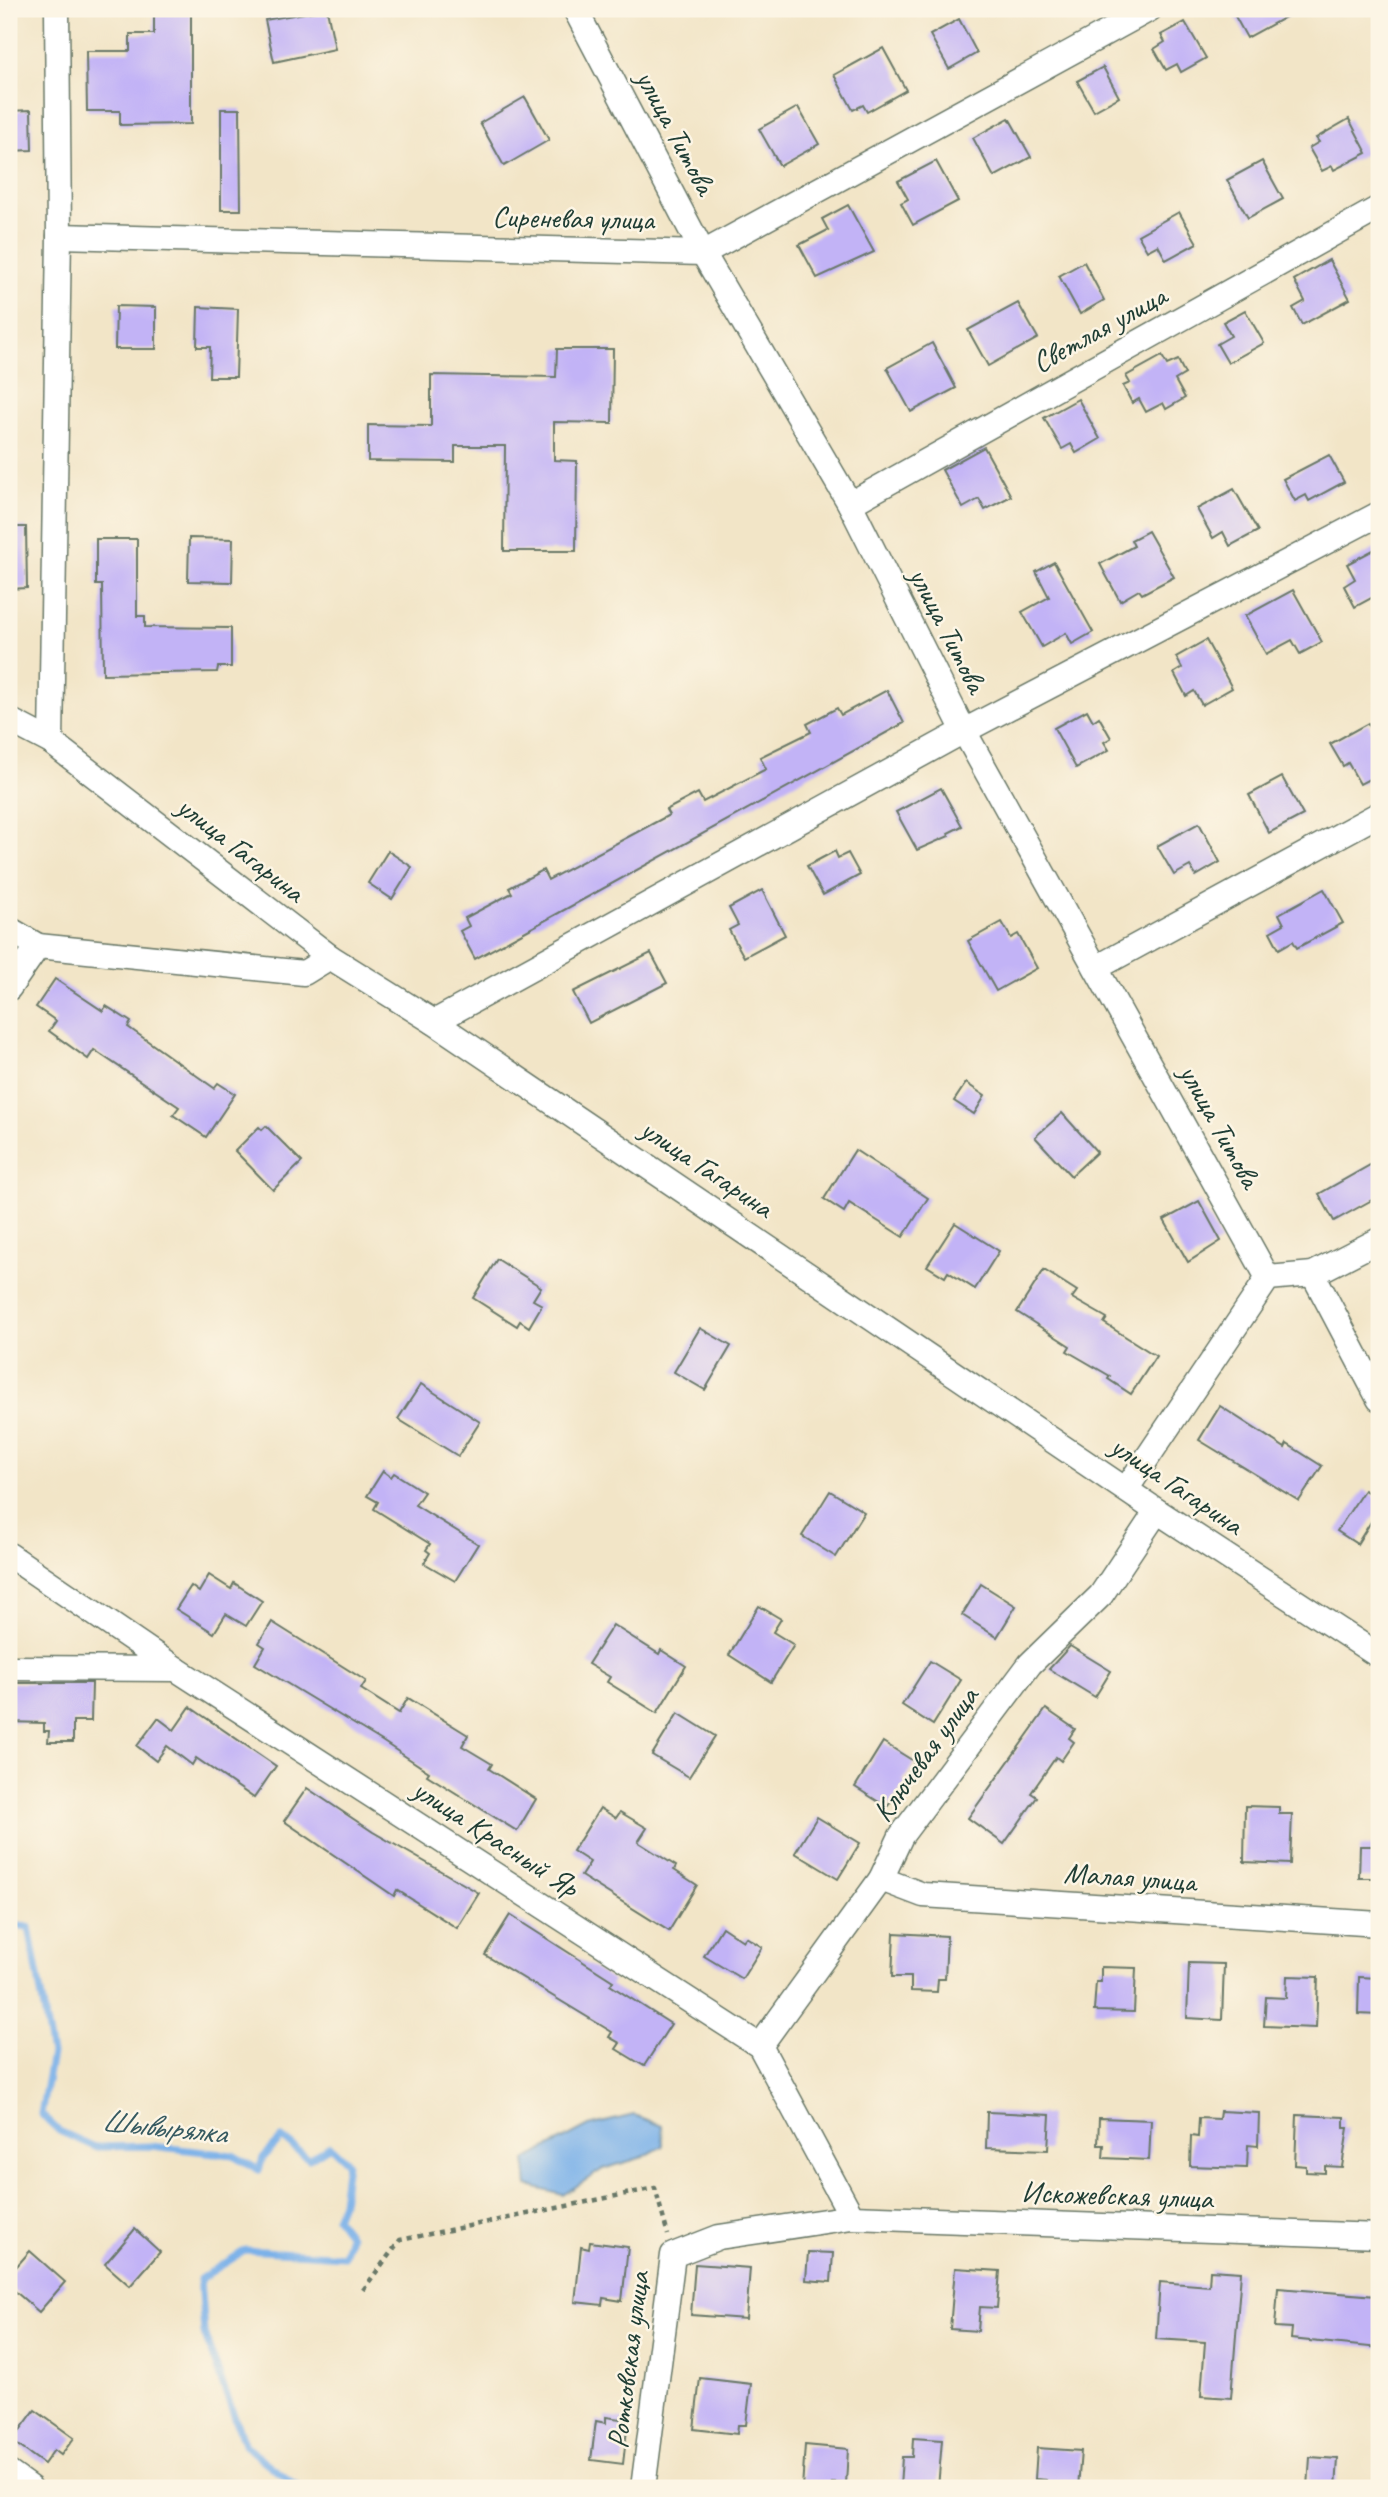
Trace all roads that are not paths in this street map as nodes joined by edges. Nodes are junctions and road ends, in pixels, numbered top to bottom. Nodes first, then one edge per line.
1 (57, 9) edge
2 (1150, 9) edge
3 (579, 10) edge
4 (1379, 208) edge
5 (59, 236) junction
6 (703, 253) junction
7 (850, 504) junction
8 (1379, 514) edge
9 (9, 720) edge
10 (964, 732) junction
11 (51, 742) junction
12 (1379, 814) edge
13 (9, 929) edge
14 (38, 946) junction
15 (330, 957) junction
16 (1096, 968) junction
17 (9, 988) edge
18 (434, 1022) junction
19 (1379, 1240) edge
20 (1313, 1274) junction
21 (1268, 1278) junction
22 (1379, 1399) edge
23 (1127, 1488) junction
24 (1157, 1511) junction
25 (9, 1555) edge
26 (1379, 1657) edge
27 (9, 1668) edge
28 (176, 1669) junction
29 (881, 1879) junction
30 (1379, 1924) edge
31 (760, 2046) junction
32 (852, 2217) junction
33 (1379, 2236) edge
34 (9, 2473) edge
35 (30, 2488) edge
36 (643, 2488) edge

1 - 5 street
2 - 6 street
3 - 6 street, улица Титова
4 - 7 street, Светлая улица
5 - 6 street, Сиреневая улица
5 - 11 street
6 - 7 street, улица Титова
7 - 10 street, улица Титова
8 - 10 street
9 - 11 street, улица Гагарина
10 - 16 street, улица Титова
10 - 18 street
11 - 15 street, улица Гагарина
12 - 16 street
13 - 14 street
14 - 15 street
14 - 17 street
15 - 18 street, улица Гагарина
16 - 21 street, улица Титова
18 - 23 street, улица Гагарина
19 - 20 street
20 - 21 street
20 - 22 street
21 - 23 street
23 - 24 street, улица Гагарина
24 - 26 street, улица Гагарина
24 - 29 street, Ключевая улица
25 - 28 street, улица Красный Яр
27 - 28 street
28 - 31 street, улица Красный Яр
29 - 30 street, Малая улица
29 - 31 street, Ключевая улица
31 - 32 street, улица Красный Яр
32 - 33 street, Искожевская улица
32 - 36 street, Ротковская улица
34 - 35 street

